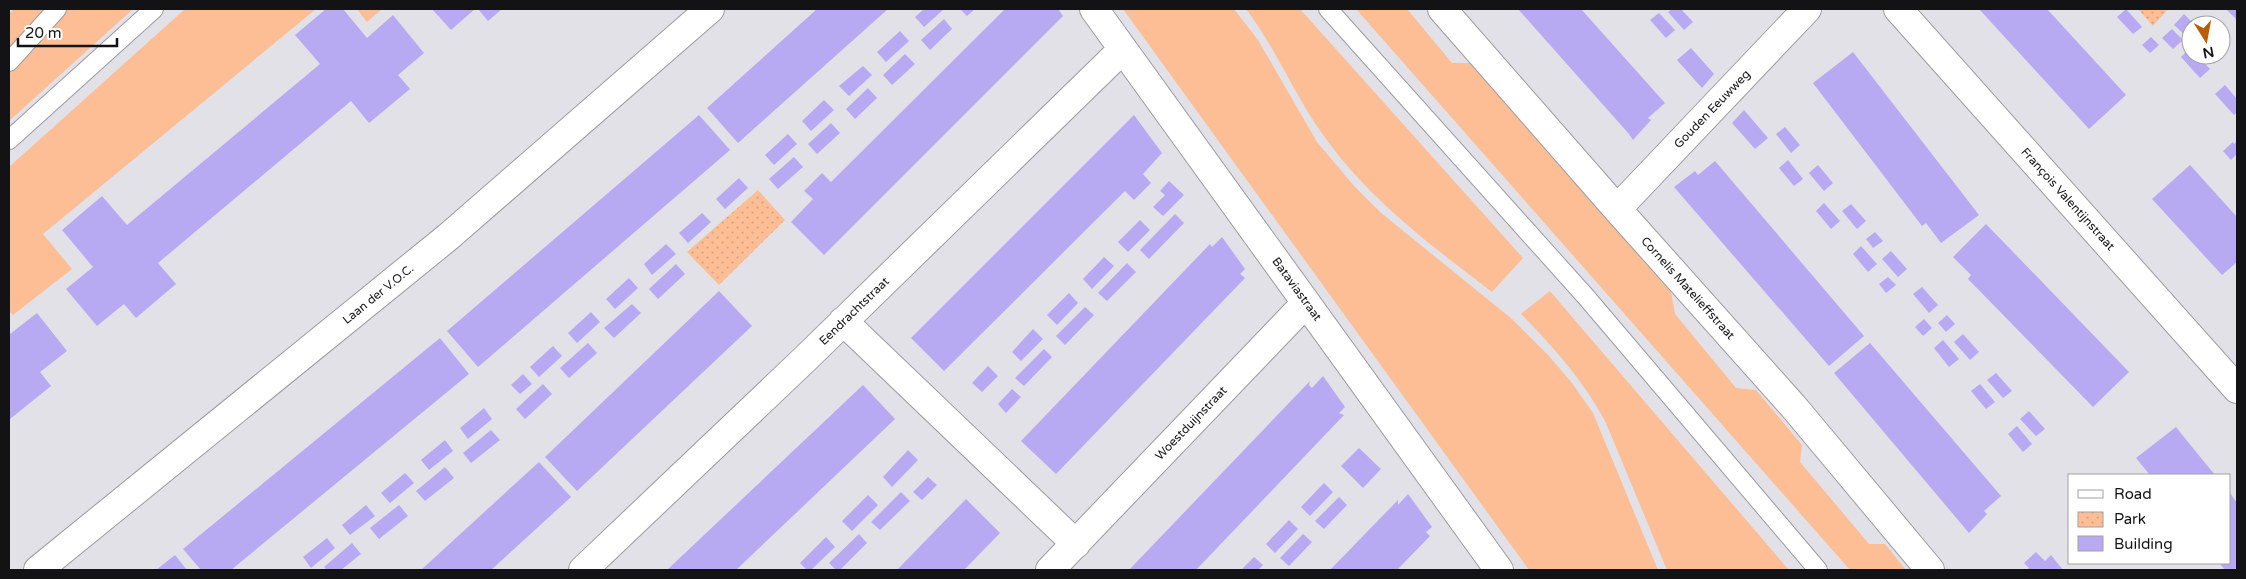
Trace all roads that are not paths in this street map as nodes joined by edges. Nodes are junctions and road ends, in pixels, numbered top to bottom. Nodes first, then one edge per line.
1 (57, 9) edge
2 (154, 9) edge
3 (710, 9) edge
4 (1094, 9) edge
5 (1328, 9) edge
6 (1442, 9) edge
7 (1807, 9) edge
8 (1898, 9) edge
9 (1123, 49) junction
10 (9, 62) edge
11 (9, 140) edge
12 (1617, 209) junction
13 (1306, 303) junction
14 (843, 321) junction
15 (2237, 389) edge
16 (1076, 544) junction
17 (1492, 567) edge
18 (38, 570) edge
19 (583, 570) edge
20 (1050, 570) edge
21 (1818, 570) edge
22 (1930, 570) edge

1 - 10 lane
2 - 11 lane
3 - 18 street, Laan der V.O.C.
4 - 9 street, Bataviastraat
5 - 21 lane
6 - 12 street, Cornelis Matelieffstraat
7 - 12 street, Gouden Eeuwweg
8 - 15 street, François Valentijnstraat
9 - 13 street, Bataviastraat
9 - 14 street, Eendrachtstraat
12 - 22 street, Cornelis Matelieffstraat
13 - 16 street, Woestduijnstraat
13 - 17 street, Bataviastraat
14 - 16 street
14 - 19 street, Eendrachtstraat
16 - 20 street, Woestduijnstraat

